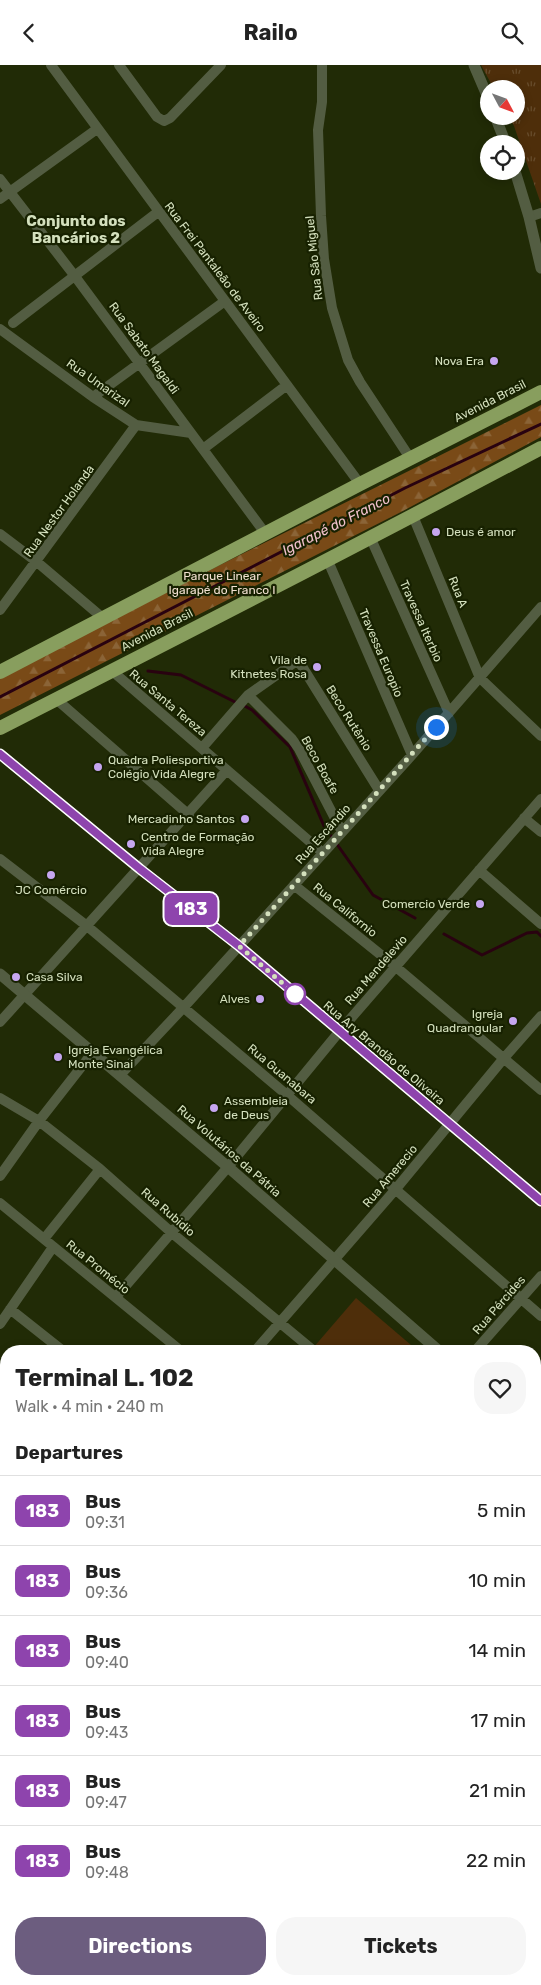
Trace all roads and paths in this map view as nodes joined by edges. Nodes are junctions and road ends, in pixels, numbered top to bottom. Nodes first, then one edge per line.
1 (50, 65) edge
2 (119, 65) edge
3 (221, 65) edge
4 (322, 65) edge
5 (474, 65) edge
6 (480, 80) edge
7 (97, 129) junction
8 (0, 179) edge
9 (518, 180) edge
10 (10, 192) junction
11 (0, 199) edge
12 (158, 212) junction
13 (541, 213) edge
14 (529, 217) junction
15 (541, 268) edge
16 (74, 275) junction
17 (226, 301) junction
18 (13, 323) dead end
19 (1, 331) edge
20 (138, 363) junction
21 (287, 385) junction
22 (541, 392) edge
23 (93, 397) junction
24 (136, 425) junction
25 (191, 433) junction
26 (541, 448) edge
27 (203, 449) junction
28 (410, 458) junction
29 (360, 484) junction
30 (413, 516) junction
31 (265, 533) junction
32 (0, 535) edge
33 (371, 539) junction
34 (328, 561) junction
35 (37, 562) junction
36 (541, 607) edge
37 (0, 610) edge
38 (104, 619) junction
39 (111, 670) junction
40 (0, 672) edge
41 (480, 678) junction
42 (248, 695) junction
43 (56, 699) junction
44 (449, 713) junction
45 (0, 728) edge
46 (541, 736) edge
47 (202, 748) junction
48 (0, 754) edge
49 (412, 755) junction
50 (227, 770) junction
51 (379, 790) junction
52 (541, 799) edge
53 (189, 815) junction
54 (524, 818) junction
55 (342, 832) junction
56 (541, 832) edge
57 (323, 853) junction
58 (0, 859) edge
59 (140, 869) junction
60 (479, 870) junction
61 (294, 885) junction
62 (541, 925) edge
63 (87, 926) junction
64 (239, 946) junction
65 (396, 967) junction
66 (0, 974) edge
67 (25, 995) junction
68 (183, 1008) junction
69 (541, 1016) edge
70 (0, 1023) edge
71 (339, 1032) junction
72 (93, 1052) junction
73 (504, 1058) junction
74 (120, 1075) junction
75 (541, 1090) edge
76 (287, 1095) junction
77 (0, 1098) edge
78 (39, 1121) junction
79 (449, 1124) junction
80 (228, 1167) junction
81 (100, 1169) junction
82 (0, 1176) edge
83 (395, 1190) junction
84 (541, 1201) edge
85 (0, 1203) edge
86 (172, 1233) junction
87 (44, 1239) junction
88 (53, 1247) junction
89 (334, 1260) junction
90 (541, 1276) edge
91 (116, 1297) junction
92 (521, 1299) junction
93 (10, 1309) junction
94 (541, 1316) edge
95 (280, 1321) junction
96 (0, 1324) edge
97 (55, 1345) edge
98 (174, 1345) edge
99 (260, 1345) edge
100 (307, 1345) edge
101 (432, 1345) edge
102 (481, 1345) edge

1 - 7 street, Rua Frei Pantaleão de Aveiro
2 - 3 street
4 - 28 street, Rua São Miguel
5 - 6 street
7 - 10 street
7 - 12 street, Rua Frei Pantaleão de Aveiro
8 - 10 street, Rua Sabato Magaldi
9 - 14 street
10 - 11 street
10 - 16 street, Rua Sabato Magaldi
12 - 16 street
12 - 17 street, Rua Frei Pantaleão de Aveiro
13 - 14 street
14 - 15 street
16 - 18 street
16 - 20 street, Rua Sabato Magaldi
17 - 20 street
17 - 21 street, Rua Frei Pantaleão de Aveiro
19 - 23 street, Rua Umarizal
20 - 23 street
20 - 25 street, Rua Sabato Magaldi
21 - 27 street
21 - 29 street, Rua Frei Pantaleão de Aveiro
22 - 28 highway, Avenida Brasil
23 - 24 street, Rua Umarizal
24 - 25 street, Rua Umarizal
24 - 35 street, Rua Nestor Holanda
25 - 27 street, Rua Sabato Magaldi
26 - 30 highway, Avenida Brasil
27 - 31 street, Rua Sabato Magaldi
28 - 29 highway, Avenida Brasil
29 - 31 highway, Avenida Brasil
30 - 33 highway, Avenida Brasil
30 - 41 street, Rua A
31 - 38 highway, Avenida Brasil
32 - 35 street
33 - 34 highway, Avenida Brasil
33 - 44 street, Travessa Iterbio
34 - 39 highway, Avenida Brasil
34 - 49 street, Travessa Europio
35 - 37 street, Rua Nestor Holanda
35 - 38 street
36 - 41 street, Rua Escândio
38 - 40 highway, Avenida Brasil
39 - 43 highway, Avenida Brasil
39 - 47 street, Rua Santa Tereza
41 - 44 street, Rua Escândio
41 - 46 street
42 - 47 street
42 - 51 street, Beco Rutênio
42 - 55 street, Beco Boafe
43 - 45 highway, Avenida Brasil
43 - 53 street
44 - 49 street, Rua Escândio
47 - 50 street, Rua Santa Tereza
48 - 59 street, Rua Ary Brandão de Oliveira
49 - 51 street, Rua Escândio
50 - 53 street
50 - 57 street, Rua Santa Tereza
51 - 55 street, Rua Escândio
52 - 54 street, Rua Mendelevio
53 - 59 street
54 - 56 street
54 - 60 street, Rua Mendelevio
55 - 57 street, Rua Escândio
57 - 61 street, Rua Escândio
58 - 63 street, Rua Guanabara
59 - 63 street
59 - 64 street, Rua Ary Brandão de Oliveira
60 - 62 street
60 - 65 street, Rua Mendelevio
61 - 64 street, Rua Escândio
61 - 65 street, Rua Californio
63 - 67 street
63 - 68 street, Rua Guanabara
64 - 68 street, Rua Escândio
64 - 71 street, Rua Ary Brandão de Oliveira
65 - 71 street, Rua Mendelevio
65 - 73 street, Rua Californio
66 - 67 street, Rua Volutários da Pátria
67 - 70 street
67 - 72 street, Rua Volutários da Pátria
68 - 74 street, Rua Escândio
68 - 76 street, Rua Guanabara
69 - 73 street, Rua Amerecio
71 - 76 street, Rua Mendelevio
71 - 79 street, Rua Ary Brandão de Oliveira
72 - 74 street, Rua Volutários da Pátria
72 - 78 street
73 - 75 street, Rua Californio
73 - 79 street, Rua Amerecio
74 - 80 street, Rua Volutários da Pátria
76 - 80 street, Rua Mendelevio
76 - 83 street, Rua Guanabara
77 - 78 street, Rua Rubidio
78 - 81 street, Rua Rubidio
78 - 82 street
79 - 83 street, Rua Amerecio
79 - 84 street, Rua Ary Brandão de Oliveira
80 - 86 street, Rua Mendelevio
80 - 89 street, Rua Volutários da Pátria
81 - 86 street, Rua Rubidio
81 - 87 street
83 - 89 street, Rua Amerecio
83 - 92 street, Rua Guanabara
85 - 87 street, Rua Promécio
86 - 91 street, Rua Mendelevio
86 - 95 street, Rua Rubidio
87 - 88 street, Rua Promécio
88 - 91 street, Rua Promécio
88 - 93 street
89 - 95 street, Rua Amerecio
89 - 101 street, Rua Volutários da Pátria
90 - 92 street, Rua Pércides
91 - 98 street, Rua Promécio
92 - 94 street, Rua Guanabara
92 - 102 street, Rua Pércides
93 - 96 street
93 - 97 street
95 - 99 street, Rua Amerecio
95 - 100 street, Rua Rubidio

